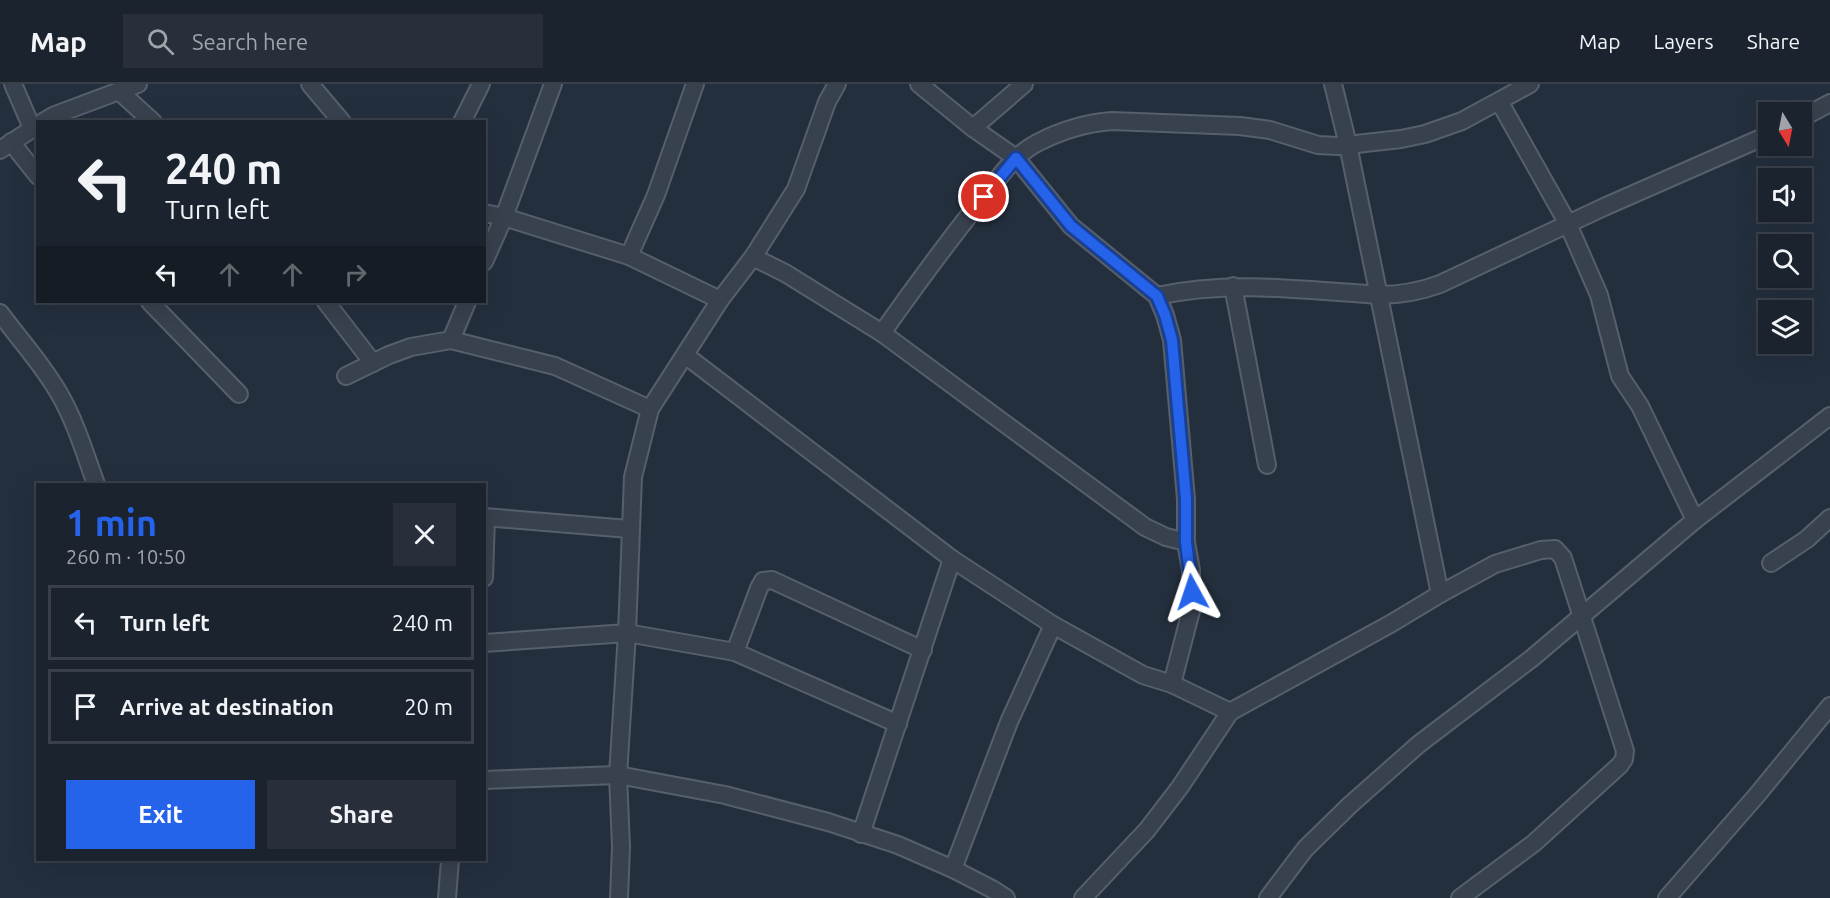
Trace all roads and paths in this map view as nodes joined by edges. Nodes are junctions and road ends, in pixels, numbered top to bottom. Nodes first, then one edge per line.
1 (13, 84) edge
2 (138, 84) edge
3 (310, 84) edge
4 (481, 84) edge
5 (553, 84) edge
6 (695, 84) edge
7 (837, 84) edge
8 (919, 84) edge
9 (1024, 84) edge
10 (1333, 84) edge
11 (1530, 84) edge
12 (119, 91) junction
13 (1499, 101) junction
14 (1830, 103) edge
15 (1812, 113) edge
16 (46, 120) edge
17 (151, 120) edge
18 (340, 120) edge
19 (463, 120) edge
20 (36, 122) edge
21 (36, 126) edge
22 (973, 128) junction
23 (1758, 139) edge
24 (1348, 145) junction
25 (5, 146) edge
26 (1016, 158) junction
27 (36, 174) edge
28 (486, 213) edge
29 (504, 217) junction
30 (1568, 224) junction
31 (629, 256) junction
32 (753, 257) junction
33 (486, 258) edge
34 (1233, 286) junction
35 (1378, 295) junction
36 (1157, 296) junction
37 (720, 300) junction
38 (151, 303) edge
39 (327, 303) edge
40 (467, 303) edge
41 (0, 313) edge
42 (882, 333) junction
43 (451, 340) junction
44 (685, 355) junction
45 (373, 363) junction
46 (346, 376) dead end
47 (239, 394) dead end
48 (650, 409) junction
49 (1830, 416) edge
50 (1268, 465) dead end
51 (96, 483) edge
52 (486, 518) edge
53 (1830, 518) edge
54 (1695, 520) junction
55 (629, 529) junction
56 (1186, 542) junction
57 (952, 559) junction
58 (1771, 563) dead end
59 (1440, 594) junction
60 (1582, 616) junction
61 (1053, 625) junction
62 (627, 633) junction
63 (486, 643) edge
64 (923, 650) junction
65 (735, 652) junction
66 (1172, 684) junction
67 (1830, 706) edge
68 (1230, 712) junction
69 (898, 724) junction
70 (618, 775) junction
71 (486, 780) edge
72 (861, 834) junction
73 (450, 861) edge
74 (954, 869) junction
75 (447, 898) edge
76 (619, 898) edge
77 (1006, 898) edge
78 (1083, 898) edge
79 (1268, 898) edge
80 (1461, 898) edge
81 (1667, 898) edge

1 - 20 street
2 - 12 street
3 - 18 street
4 - 19 street
5 - 29 street
6 - 31 street
7 - 32 street
8 - 22 street
9 - 22 street
10 - 24 street
11 - 13 street
12 - 16 street
12 - 17 street
13 - 24 street
13 - 30 street
14 - 15 street
21 - 25 street
22 - 26 street
23 - 30 street
24 - 26 street
24 - 35 street
25 - 27 street
26 - 36 street
26 - 42 street
28 - 29 street
29 - 31 street
29 - 33 street
30 - 35 street
30 - 54 street
31 - 37 street
32 - 37 street
32 - 42 street
34 - 35 street
34 - 36 street
34 - 50 street
35 - 59 street
36 - 56 street
37 - 44 street
38 - 47 street
39 - 45 street
40 - 43 street
41 - 51 street
42 - 56 street
43 - 45 street
43 - 48 street
44 - 48 street
44 - 57 street
45 - 46 street
48 - 55 street
49 - 54 street
52 - 55 street
53 - 58 street
54 - 60 street
55 - 62 street
56 - 66 street
57 - 61 street
57 - 64 street
59 - 60 street
59 - 68 street
60 - 79 street
60 - 80 street
61 - 66 street
61 - 74 street
62 - 63 street
62 - 65 street
62 - 70 street
64 - 65 street
64 - 69 street
65 - 69 street
66 - 68 street
67 - 81 street
68 - 78 street
69 - 72 street
70 - 71 street
70 - 72 street
70 - 76 street
72 - 74 street
73 - 75 street
74 - 77 street

